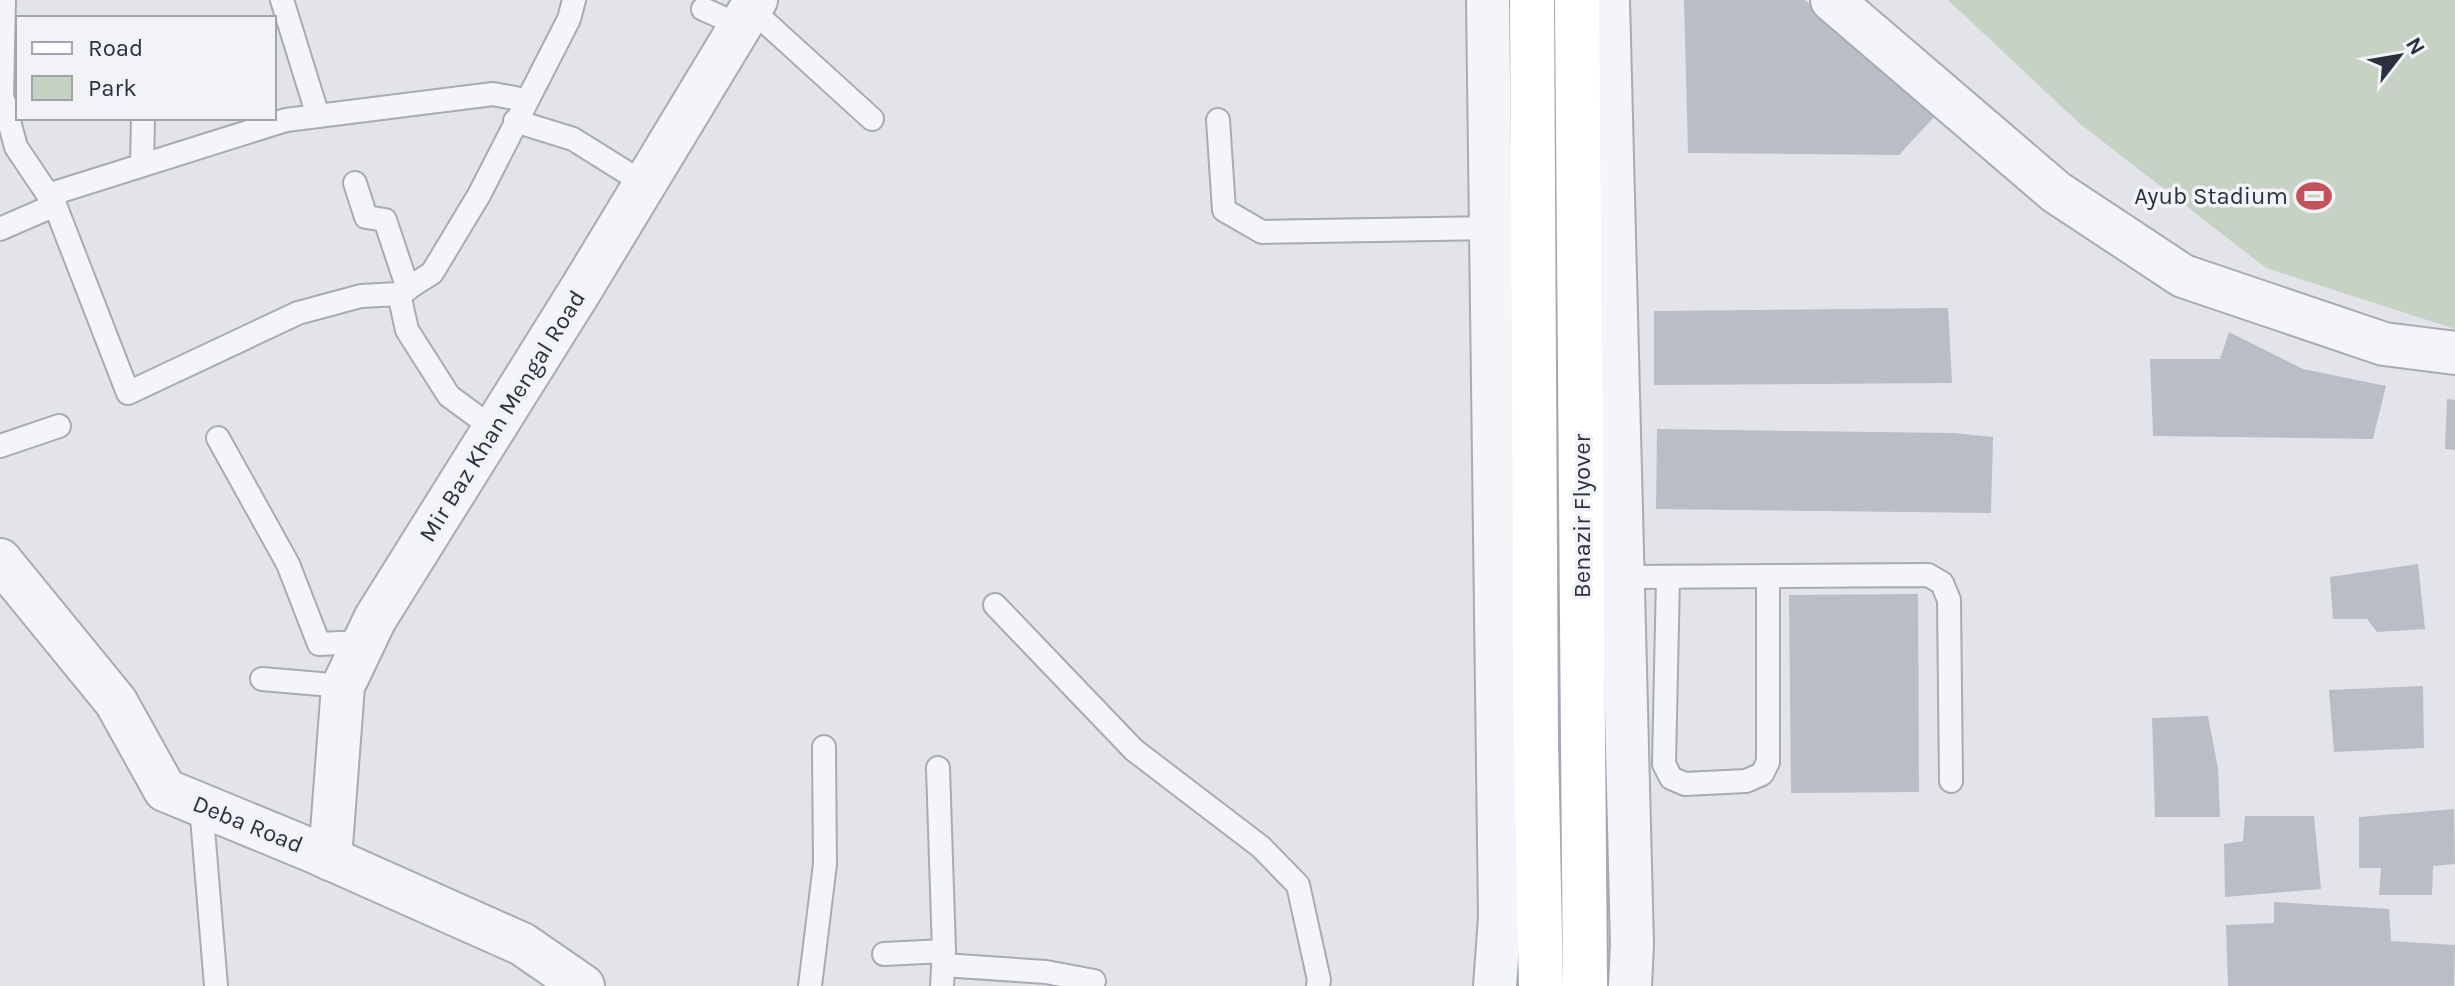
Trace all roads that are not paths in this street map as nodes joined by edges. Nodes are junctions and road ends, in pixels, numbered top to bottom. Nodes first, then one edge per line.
1 (4, 0) edge
2 (282, 0) edge
3 (574, 0) edge
4 (1488, 0) edge
5 (1532, 0) edge
6 (1577, 0) edge
7 (1608, 0) edge
8 (1832, 0) edge
9 (703, 9) dead end
10 (749, 12) edge
11 (525, 100) junction
12 (318, 116) junction
13 (872, 119) dead end
14 (143, 120) edge
15 (1218, 120) dead end
16 (515, 121) junction
17 (142, 165) junction
18 (355, 183) dead end
19 (645, 184) junction
20 (51, 200) junction
21 (1493, 228) junction
22 (0, 229) edge
23 (404, 292) junction
24 (2455, 353) edge
25 (59, 426) dead end
26 (494, 429) junction
27 (218, 438) dead end
28 (0, 446) edge
29 (3, 569) edge
30 (1768, 576) junction
31 (1624, 577) junction
32 (1668, 577) junction
33 (995, 605) dead end
34 (364, 642) junction
35 (262, 679) dead end
36 (343, 686) junction
37 (824, 747) dead end
38 (938, 768) dead end
39 (1951, 781) dead end
40 (201, 805) junction
41 (330, 859) junction
42 (884, 954) dead end
43 (943, 968) edge
44 (1094, 981) dead end
45 (216, 986) edge
46 (583, 986) edge
47 (810, 986) edge
48 (1318, 986) edge
49 (1495, 986) edge
50 (1541, 986) edge
51 (1585, 986) edge
52 (1630, 986) edge

1 - 20 lane
2 - 12 lane
3 - 11 lane
4 - 21 street
5 - 50 main road, Benazir Flyover
6 - 51 main road, Benazir Flyover
7 - 31 street
8 - 24 street
9 - 10 lane
10 - 13 lane
10 - 19 street, Mir Baz Khan Mengal Road
11 - 12 lane
11 - 16 lane
12 - 17 lane
14 - 17 lane
15 - 21 lane
16 - 19 lane
16 - 23 lane
17 - 20 lane
18 - 23 lane
19 - 26 street, Mir Baz Khan Mengal Road
20 - 22 lane
20 - 23 lane
21 - 49 street
23 - 26 lane
25 - 28 lane
26 - 34 street, Mir Baz Khan Mengal Road
27 - 34 lane
29 - 40 street, Deba Road
30 - 32 lane
30 - 32 lane
30 - 39 lane
31 - 32 lane
31 - 52 street
33 - 48 lane
34 - 36 street, Mir Baz Khan Mengal Road
35 - 36 lane
36 - 41 street, Mir Baz Khan Mengal Road
37 - 47 lane
38 - 43 lane
40 - 41 street, Deba Road
40 - 45 lane
41 - 46 street, Deba Road
42 - 43 lane
43 - 44 lane

